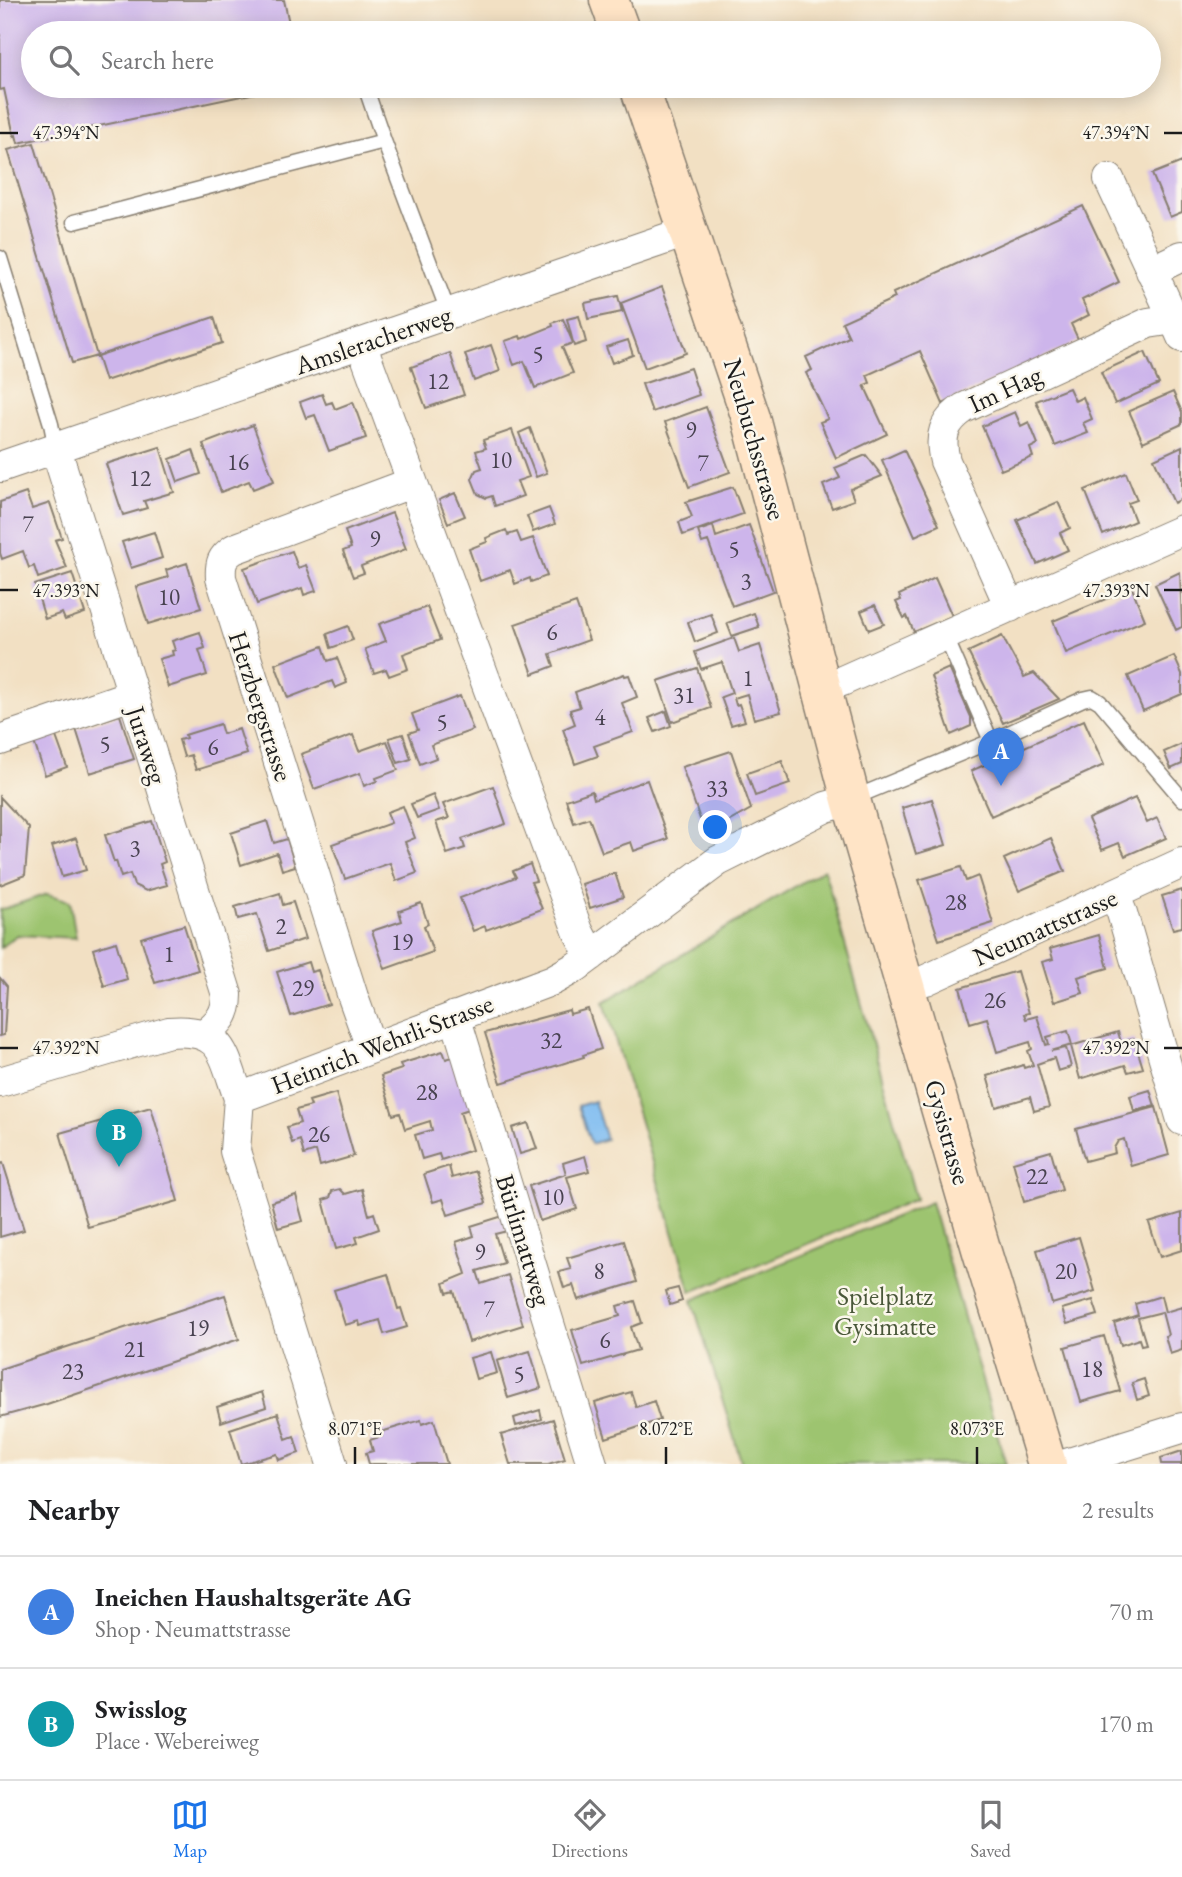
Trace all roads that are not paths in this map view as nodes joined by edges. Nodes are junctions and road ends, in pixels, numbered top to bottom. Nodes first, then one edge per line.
1 (609, 0) edge
2 (617, 21) edge
3 (369, 98) edge
4 (643, 98) edge
5 (384, 141) junction
6 (1109, 178) dead end
7 (74, 222) dead end
8 (689, 231) junction
9 (1182, 256) edge
10 (0, 258) edge
11 (1151, 271) junction
12 (449, 314) junction
13 (1178, 328) edge
14 (361, 343) junction
15 (56, 449) junction
16 (0, 467) edge
17 (411, 483) junction
18 (1182, 530) edge
19 (1010, 607) junction
20 (945, 635) junction
21 (821, 688) junction
22 (131, 695) junction
23 (0, 740) edge
24 (991, 741) junction
25 (1182, 799) edge
26 (851, 800) junction
27 (1182, 863) edge
28 (1115, 896) junction
29 (591, 957) junction
30 (906, 986) junction
31 (456, 1016) junction
32 (205, 1034) junction
33 (371, 1047) junction
34 (0, 1082) edge
35 (239, 1098) junction
36 (1182, 1120) edge
37 (1182, 1428) edge
38 (332, 1464) edge
39 (592, 1464) edge
40 (1047, 1464) edge
41 (1066, 1464) edge

1 - 2 street
3 - 5 lane
4 - 8 street, Neubuchsstrasse
5 - 7 lane
5 - 12 lane
6 - 11 street, Im Hag
8 - 12 street, Amsleracherweg
8 - 21 street, Neubuchsstrasse
9 - 11 street
10 - 15 lane
11 - 13 street, Im Hag
12 - 14 street, Amsleracherweg
13 - 19 street, Im Hag
14 - 15 street, Amsleracherweg
14 - 17 street
15 - 16 street, Amsleracherweg
15 - 22 street, Juraweg
17 - 29 street
17 - 33 street, Herzbergstrasse
18 - 19 street
19 - 20 street
20 - 21 street
20 - 24 lane
21 - 26 street, Neubuchsstrasse
22 - 23 street
22 - 32 street, Juraweg
24 - 25 lane
24 - 26 lane
26 - 29 street, Heinrich Wehrli-Strasse
26 - 30 street, Gysistrasse
27 - 28 street, Neumattstrasse
28 - 30 street, Neumattstrasse
28 - 36 street
29 - 31 street, Heinrich Wehrli-Strasse
30 - 40 street, Gysistrasse
31 - 33 street, Heinrich Wehrli-Strasse
31 - 39 street, Bürlimattweg
32 - 34 street
32 - 35 street
33 - 35 street, Heinrich Wehrli-Strasse
35 - 38 street, Heinrich Wehrli-Strasse
37 - 41 street

